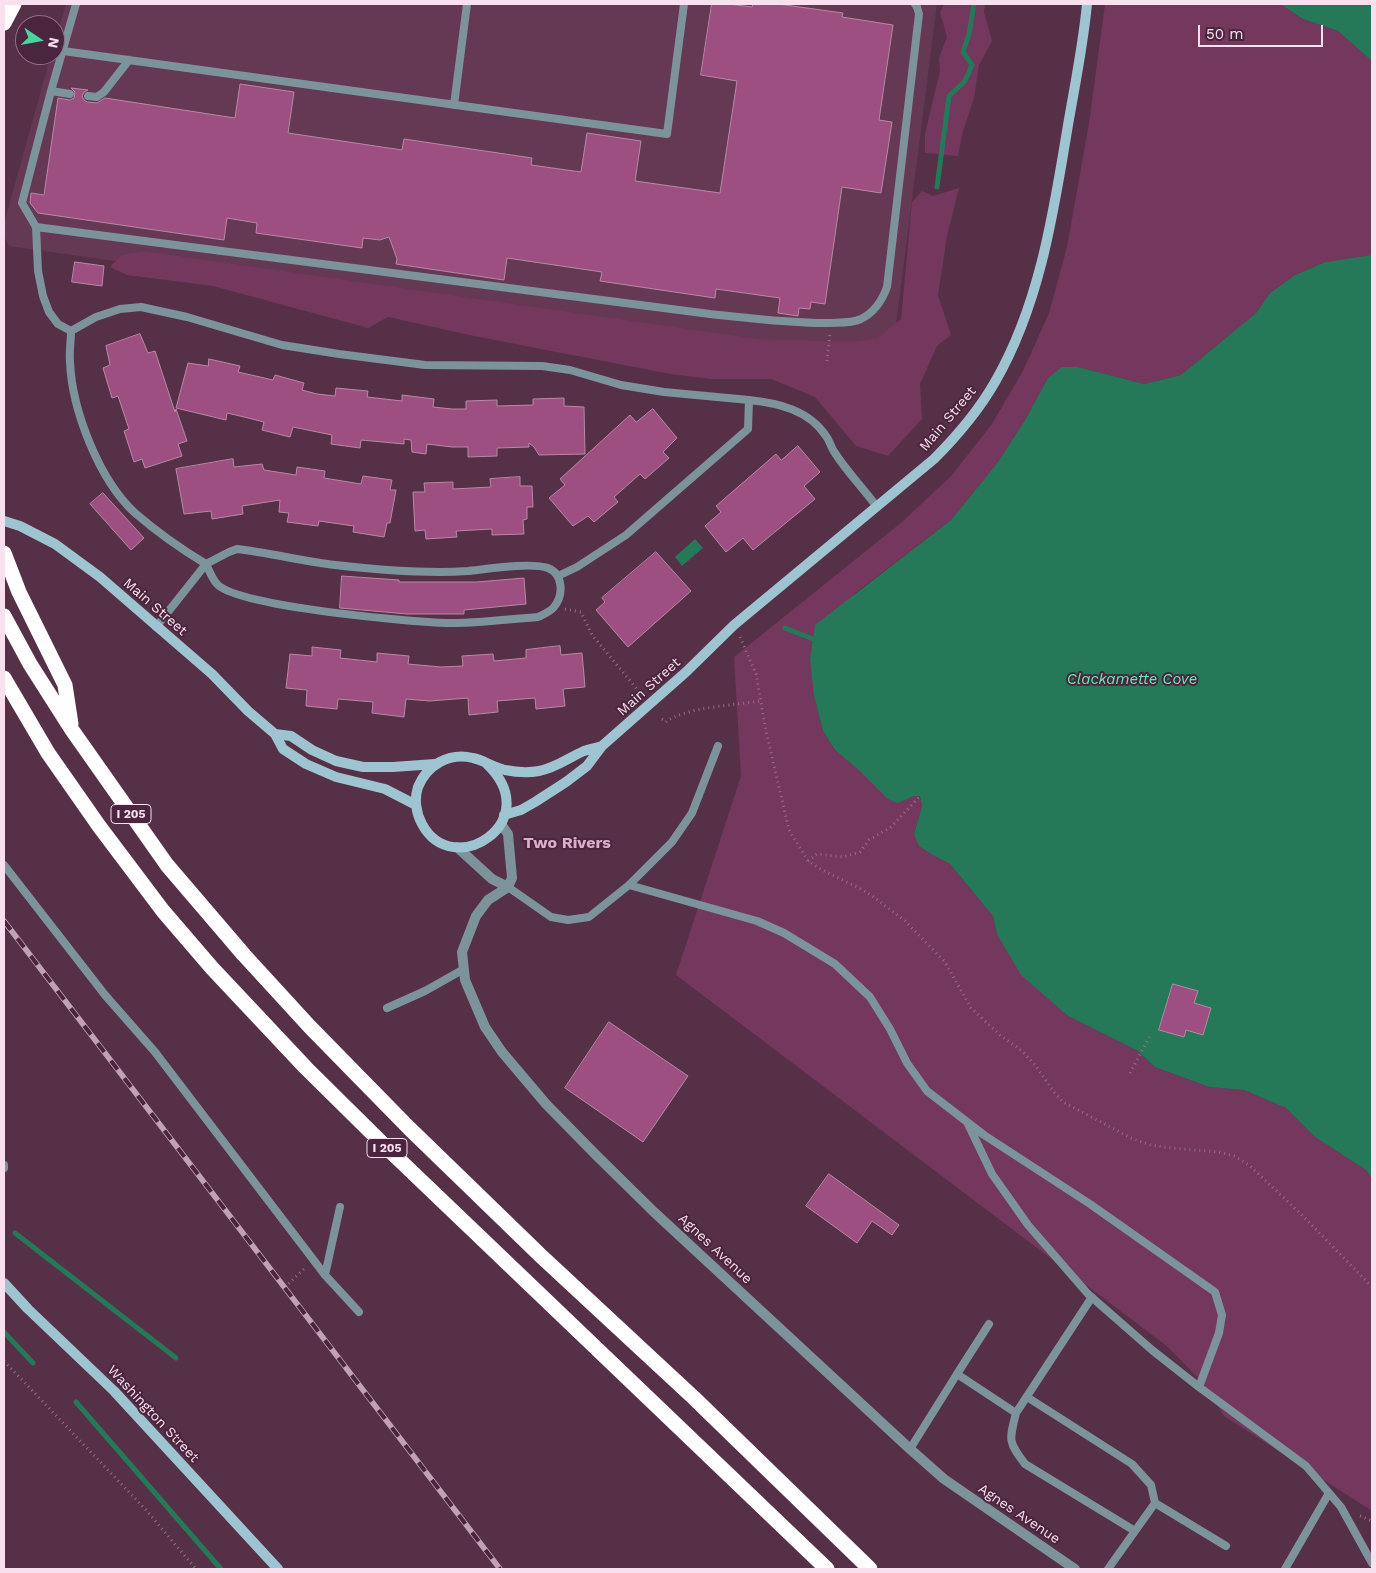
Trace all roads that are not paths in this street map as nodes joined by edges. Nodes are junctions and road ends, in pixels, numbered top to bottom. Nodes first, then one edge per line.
1 (14, 4) edge
2 (76, 4) edge
3 (467, 4) edge
4 (684, 4) edge
5 (914, 4) edge
6 (1087, 4) edge
7 (4, 23) edge
8 (65, 41) edge
9 (65, 51) edge
10 (129, 60) junction
11 (58, 65) edge
12 (51, 91) junction
13 (70, 94) dead end
14 (88, 96) dead end
15 (454, 105) junction
16 (36, 227) junction
17 (71, 331) junction
18 (749, 400) junction
19 (877, 508) junction
20 (4, 521) edge
21 (4, 553) edge
22 (206, 564) junction
23 (558, 576) junction
24 (4, 616) edge
25 (156, 627) junction
26 (4, 678) edge
27 (72, 730) junction
28 (274, 734) junction
29 (602, 746) junction
30 (718, 746) dead end
31 (435, 764) junction
32 (487, 764) junction
33 (416, 805) junction
34 (502, 819) junction
35 (457, 847) junction
36 (4, 865) edge
37 (630, 885) junction
38 (508, 887) junction
39 (464, 969) junction
40 (387, 1008) dead end
41 (967, 1121) junction
42 (340, 1207) dead end
43 (325, 1275) junction
44 (4, 1283) edge
45 (1092, 1297) junction
46 (359, 1312) dead end
47 (989, 1324) dead end
48 (957, 1374) junction
49 (1198, 1387) junction
50 (1027, 1397) junction
51 (1016, 1413) junction
52 (910, 1449) junction
53 (1329, 1493) junction
54 (1155, 1503) junction
55 (1135, 1531) junction
56 (1226, 1546) dead end
57 (1372, 1563) edge
58 (278, 1569) edge
59 (827, 1569) edge
60 (870, 1569) edge
61 (1075, 1569) edge
62 (1108, 1569) edge
63 (1285, 1569) edge

1 - 7 highway
2 - 8 lane
3 - 15 lane
4 - 15 lane
5 - 16 lane
6 - 19 street, Main Street
9 - 10 lane
10 - 14 lane
10 - 15 lane
11 - 12 lane
12 - 13 lane
12 - 16 lane
16 - 17 lane
17 - 18 lane
17 - 22 lane
18 - 19 lane
18 - 23 lane
19 - 29 street, Main Street
20 - 25 street, Main Street
21 - 27 highway
22 - 23 lane
22 - 23 lane
22 - 25 lane
24 - 27 highway, I 205
25 - 28 street, Main Street
26 - 59 highway, I 205
27 - 60 highway, I 205
28 - 31 street, Main Street
28 - 33 street, Main Street
29 - 32 street, Main Street
29 - 34 street, Main Street
30 - 37 lane
31 - 32 street, Main Street
31 - 33 street
32 - 34 street
33 - 35 street
34 - 35 street, Main Street
34 - 38 street
35 - 38 street
36 - 43 lane
37 - 38 lane
37 - 41 lane
38 - 39 street, Agnes Avenue
39 - 40 lane
39 - 52 street, Agnes Avenue
41 - 45 lane
41 - 49 lane
42 - 43 lane
43 - 46 lane
44 - 58 street, Washington Street
45 - 49 lane
45 - 50 lane
47 - 48 lane
48 - 51 lane
48 - 52 lane
49 - 53 lane
50 - 51 lane
50 - 54 lane
51 - 55 lane
52 - 61 street, Agnes Avenue
53 - 57 lane
53 - 63 lane
54 - 55 lane
54 - 56 lane
55 - 62 lane

